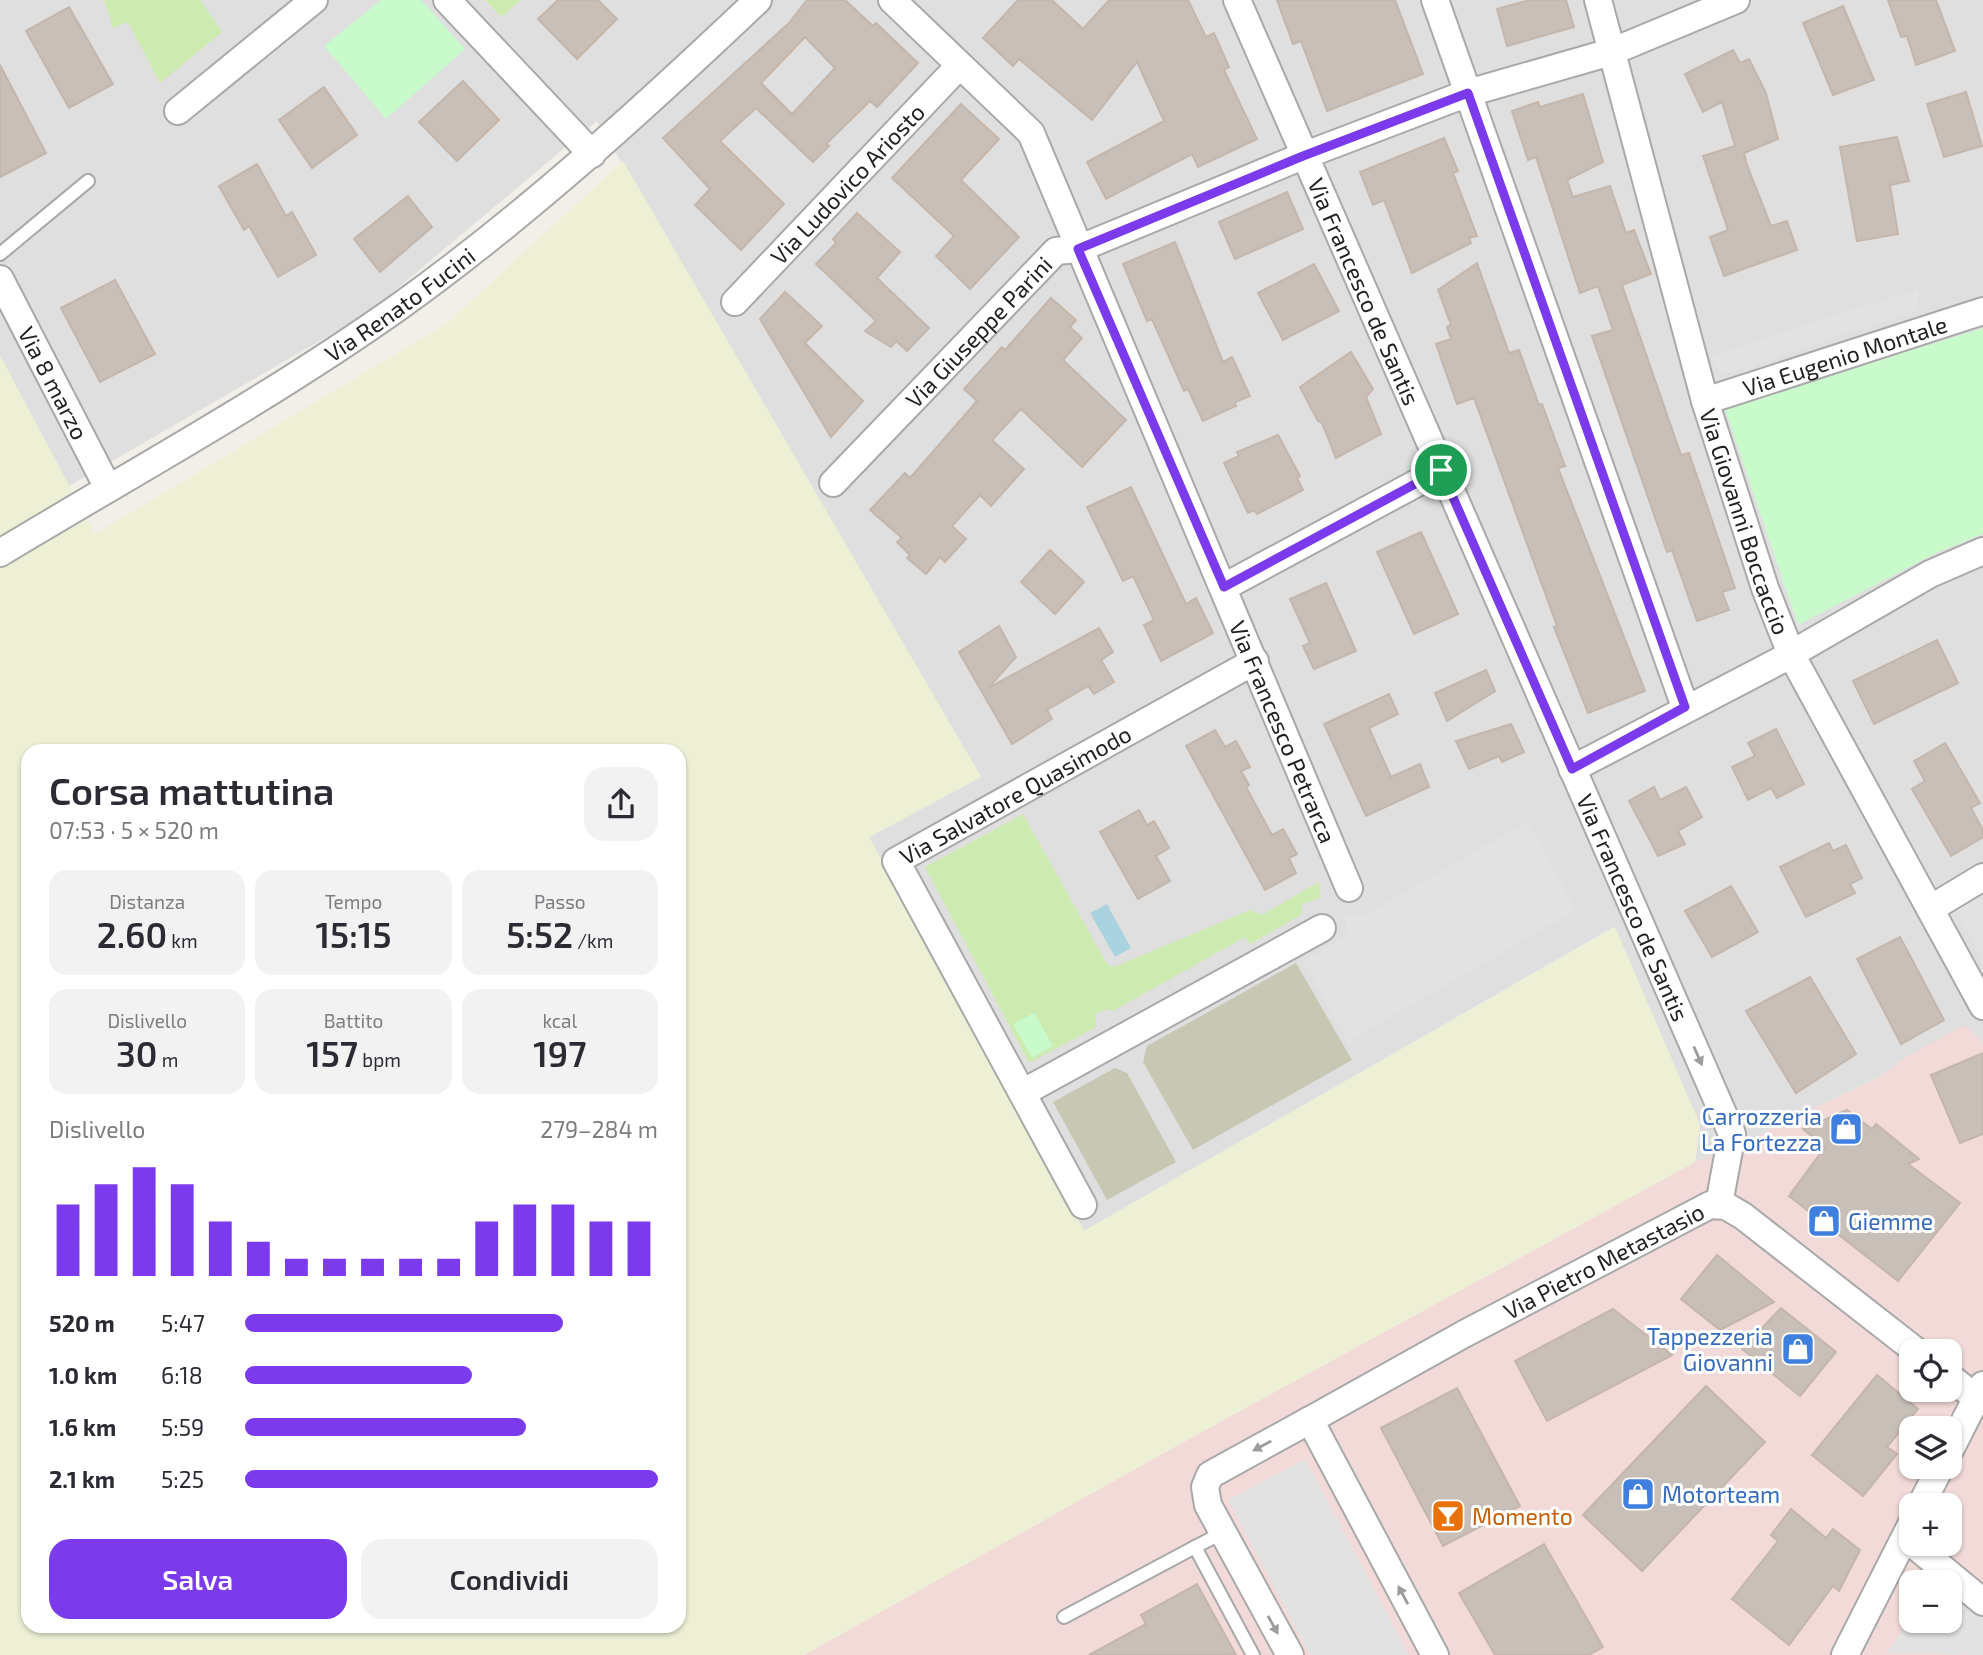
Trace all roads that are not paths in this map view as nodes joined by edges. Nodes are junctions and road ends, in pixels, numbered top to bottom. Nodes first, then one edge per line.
1 (314, 0) edge
2 (447, 0) edge
3 (758, 0) edge
4 (892, 0) edge
5 (1237, 0) edge
6 (1435, 0) edge
7 (1598, 0) edge
8 (1736, 0) edge
9 (1611, 52) junction
10 (959, 66) junction
11 (1468, 93) junction
12 (178, 111) dead end
13 (592, 154) junction
14 (1303, 156) junction
15 (88, 181) dead end
16 (1078, 249) junction
17 (0, 254) edge
18 (0, 279) edge
19 (735, 302) dead end
20 (1983, 311) edge
21 (1705, 401) junction
22 (1441, 470) junction
23 (832, 483) dead end
24 (108, 488) junction
25 (1983, 551) edge
26 (0, 553) edge
27 (1224, 587) junction
28 (1791, 654) junction
29 (1255, 661) junction
30 (1685, 707) junction
31 (1572, 769) junction
32 (1983, 877) edge
33 (1349, 888) dead end
34 (1930, 909) junction
35 (1322, 928) dead end
36 (1983, 1006) edge
37 (1024, 1092) junction
38 (1719, 1204) junction
39 (1083, 1205) dead end
40 (1901, 1339) edge
41 (1962, 1383) edge
42 (1980, 1392) edge
43 (1310, 1420) junction
44 (1962, 1427) edge
45 (1222, 1533) junction
46 (1195, 1547) junction
47 (1900, 1556) edge
48 (1931, 1556) edge
49 (1983, 1602) edge
50 (1064, 1617) dead end
51 (1253, 1655) edge
52 (1290, 1655) edge
53 (1435, 1655) edge
54 (1845, 1655) edge

1 - 12 street
2 - 13 street
3 - 13 street, Via Renato Fucini
4 - 10 street, Via Francesco Petrarca
5 - 14 street, Via Francesco de Santis
6 - 11 street
7 - 9 street, Via Giovanni Boccaccio
8 - 9 street, Via Giuseppe Parini
9 - 11 street, Via Giuseppe Parini
9 - 21 street, Via Giovanni Boccaccio
10 - 16 street, Via Francesco Petrarca
10 - 19 street, Via Ludovico Ariosto
11 - 14 street, Via Giuseppe Parini
11 - 30 street
13 - 24 street, Via Renato Fucini
14 - 16 street, Via Giuseppe Parini
14 - 22 street, Via Francesco de Santis
15 - 17 lane
16 - 23 street, Via Giuseppe Parini
16 - 27 street, Via Francesco Petrarca
18 - 24 street, Via 8 marzo
20 - 21 street, Via Eugenio Montale
21 - 28 street, Via Giovanni Boccaccio
22 - 27 street
22 - 31 street, Via Francesco de Santis
24 - 26 street, Via Renato Fucini
25 - 28 street
27 - 29 street, Via Francesco Petrarca
28 - 30 street
28 - 34 street, Via Giovanni Boccaccio
29 - 33 street, Via Francesco Petrarca
29 - 37 street, Via Salvatore Quasimodo
30 - 31 street
31 -> 38 street, Via Francesco de Santis
32 - 34 street
34 - 36 street, Via Giovanni Boccaccio
35 - 37 street
37 - 39 street, Via Salvatore Quasimodo
38 - 40 street, Via Pietro Metastasio
38 - 43 street, Via Pietro Metastasio
41 - 42 street
42 - 44 street
43 -> 45 street, Via Pietro Metastasio
53 -> 43 street
45 - 46 lane
45 -> 52 street, Via Pietro Metastasio
46 - 50 lane
46 - 51 lane
47 - 54 street
48 - 49 street

